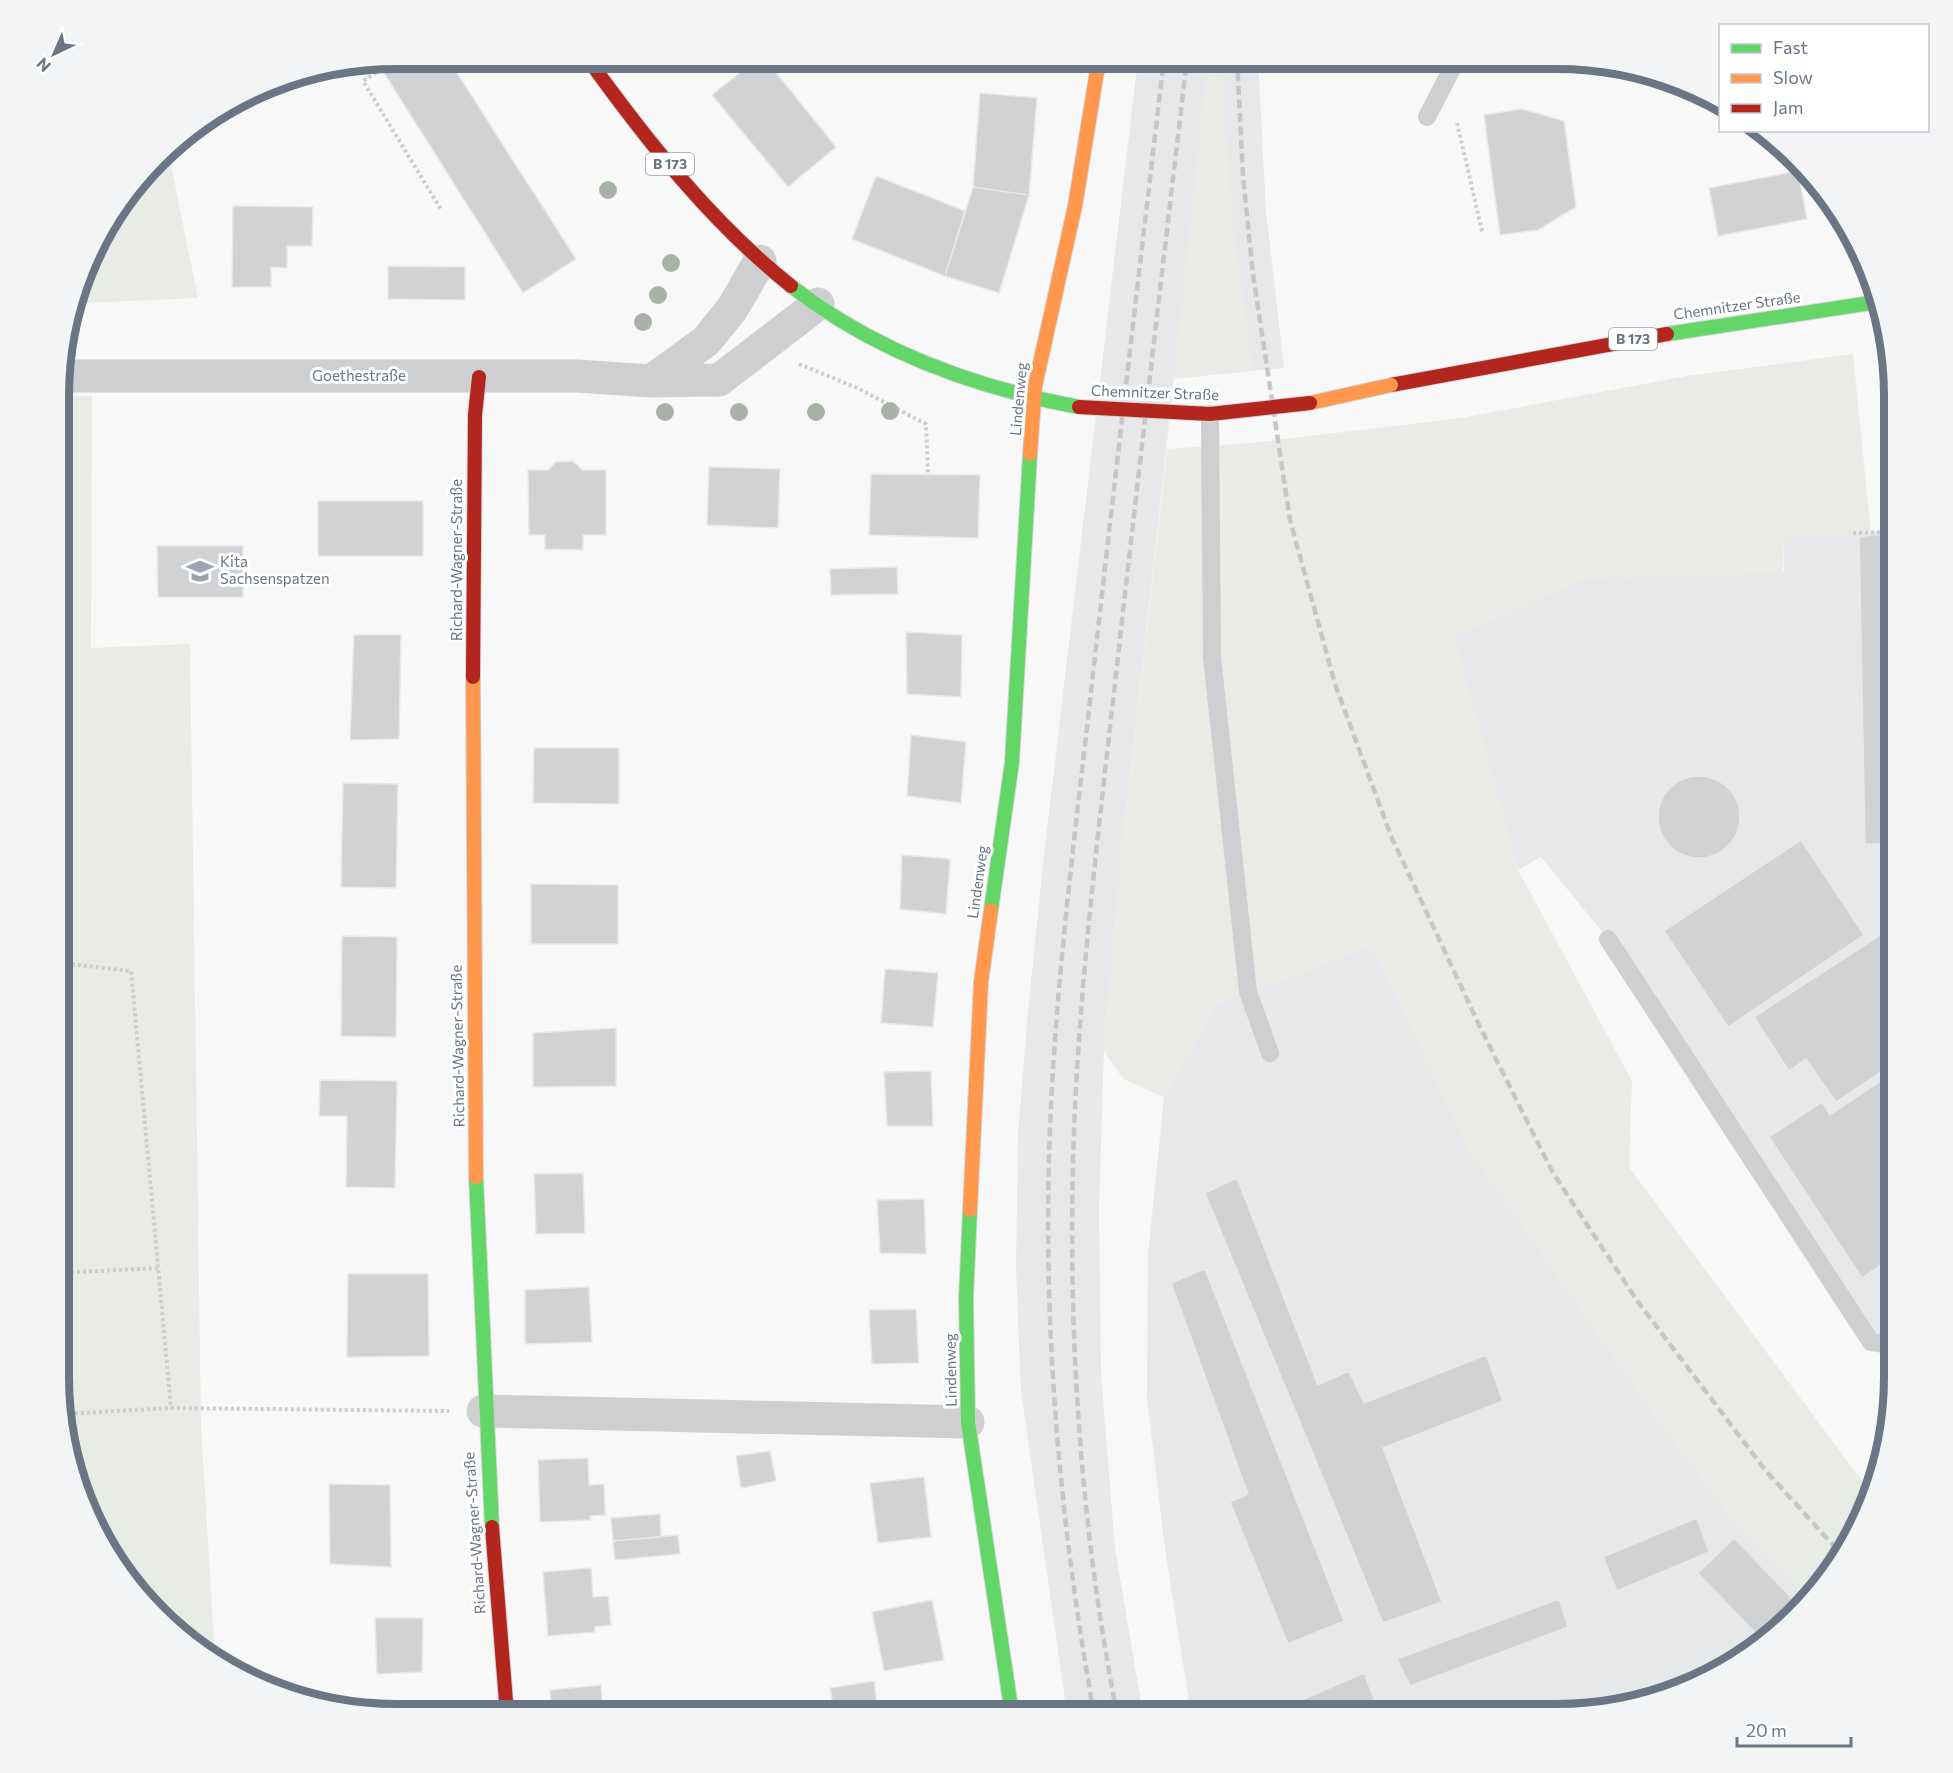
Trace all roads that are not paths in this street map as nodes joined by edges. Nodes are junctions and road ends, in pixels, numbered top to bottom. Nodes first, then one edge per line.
1 (595, 69) edge
2 (1098, 69) edge
3 (1452, 69) edge
4 (1427, 117) dead end
5 (760, 261) junction
6 (818, 303) junction
7 (1871, 303) edge
8 (70, 375) edge
9 (478, 377) junction
10 (651, 381) junction
11 (1033, 400) junction
12 (1210, 414) junction
13 (1608, 939) dead end
14 (1270, 1053) dead end
15 (1884, 1344) edge
16 (483, 1412) junction
17 (969, 1422) junction
18 (506, 1704) edge
19 (1010, 1704) edge

1 - 5 street, Chemnitzer Straße / B 173
2 - 11 street, Lindenweg
3 - 4 lane
5 - 6 street, Chemnitzer Straße / B 173
5 - 10 street
6 - 10 street, Goethestraße
6 - 11 street, Chemnitzer Straße / B 173
7 - 12 street, Chemnitzer Straße / B 173, bridge
8 - 9 street, Goethestraße
9 - 10 street, Goethestraße
9 - 16 street, Richard-Wagner-Straße
11 - 12 street, Chemnitzer Straße / B 173, bridge
11 - 17 street, Lindenweg
12 - 14 lane
13 - 15 lane
16 - 17 street
16 - 18 street, Richard-Wagner-Straße
17 - 19 street, Lindenweg

